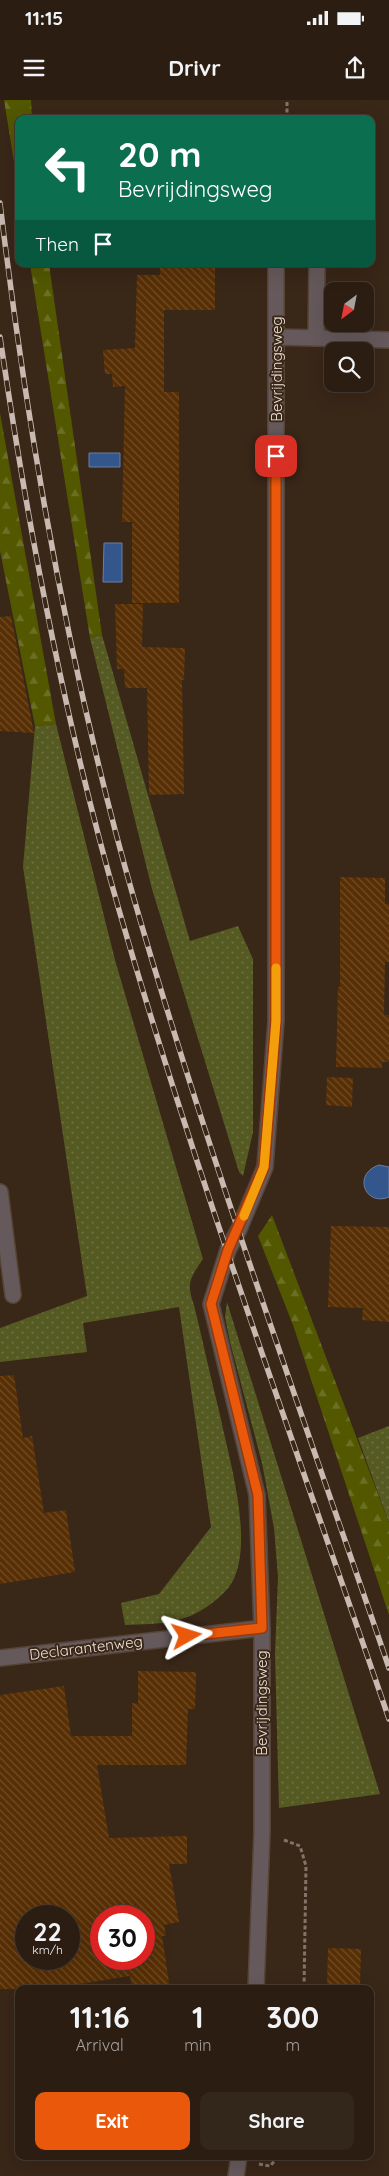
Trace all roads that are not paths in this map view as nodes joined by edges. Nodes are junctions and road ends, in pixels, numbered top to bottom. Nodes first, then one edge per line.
1 (276, 267) edge
2 (317, 267) edge
3 (277, 337) junction
4 (316, 338) junction
5 (389, 340) edge
6 (0, 1192) edge
7 (13, 1295) dead end
8 (262, 1628) junction
9 (0, 1658) edge
10 (256, 1985) edge
11 (238, 2160) edge
12 (236, 2176) edge

1 - 3 street, Bevrijdingsweg
2 - 4 street
3 - 4 street
3 - 8 street, Bevrijdingsweg
4 - 5 street
6 - 7 street
8 - 9 street, Declarantenweg
8 - 10 street, Bevrijdingsweg
11 - 12 street

